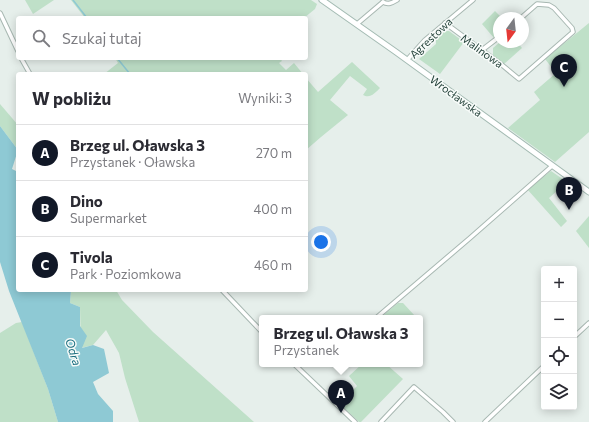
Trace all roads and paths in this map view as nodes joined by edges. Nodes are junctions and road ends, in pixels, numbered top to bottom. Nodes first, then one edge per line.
1 (322, 0) edge
2 (397, 0) edge
3 (473, 0) edge
4 (549, 0) edge
5 (382, 1) edge
6 (549, 5) junction
7 (528, 12) edge
8 (0, 13) edge
9 (445, 23) junction
10 (357, 24) junction
11 (493, 42) edge
12 (16, 47) edge
13 (482, 50) junction
14 (22, 60) edge
15 (407, 60) junction
16 (29, 72) edge
17 (552, 166) junction
18 (589, 192) edge
19 (224, 292) edge
20 (380, 315) edge
21 (589, 323) edge
22 (259, 329) edge
23 (577, 334) edge
24 (297, 367) edge
25 (541, 369) edge
26 (355, 422) edge
27 (381, 422) edge
28 (453, 422) edge
29 (485, 422) edge

1 - 10 street, Wrocławska
2 - 5 street
3 - 9 street, Agrestowa
4 - 6 street
5 - 10 street
6 - 7 street
6 - 13 street, Malinowa
8 - 12 street
9 - 13 street, Malinowa
9 - 15 street, Agrestowa
10 - 15 street, Wrocławska
11 - 13 street
14 - 16 street
15 - 17 street, Wrocławska
17 - 18 street, Wrocławska
17 - 20 street
19 - 22 street
21 - 23 street
24 - 26 street
25 - 29 street
27 - 28 street

